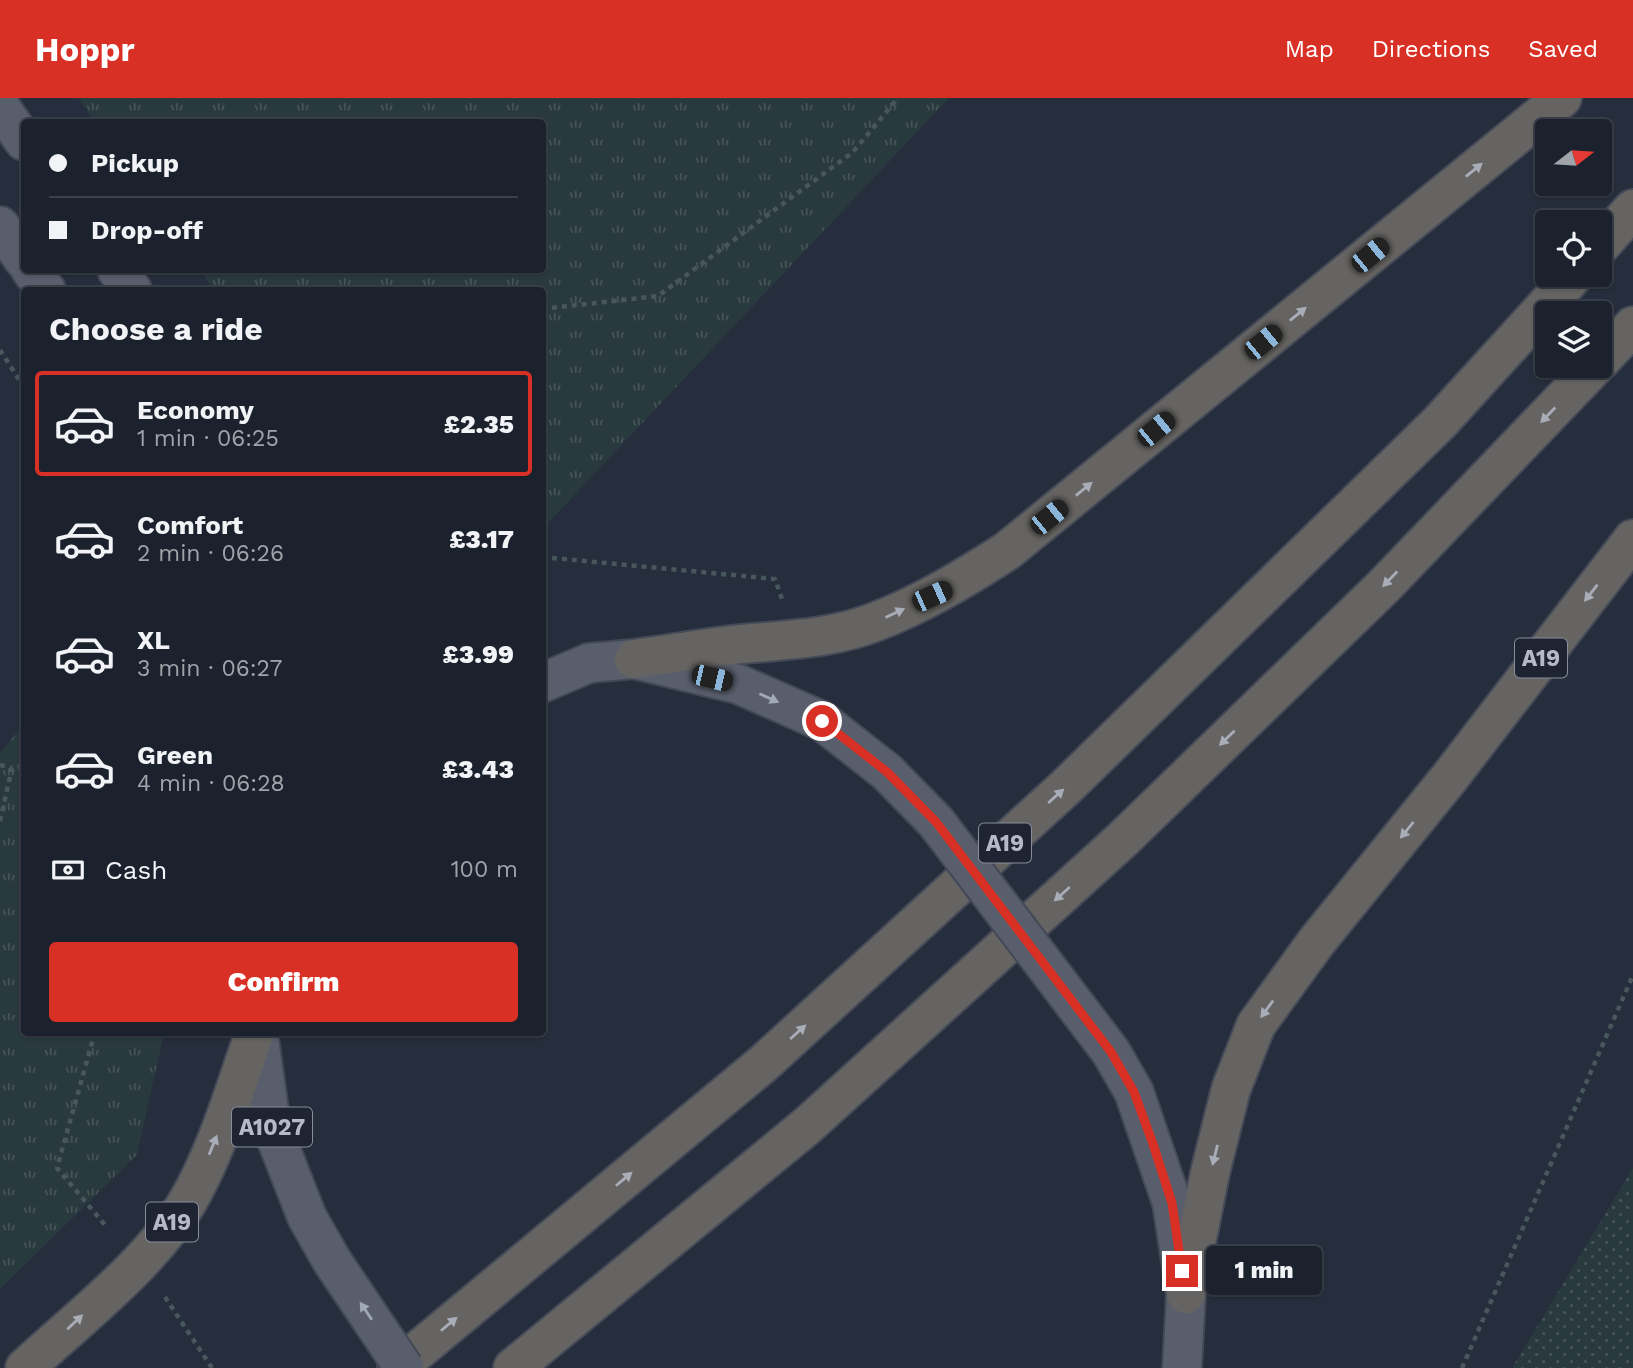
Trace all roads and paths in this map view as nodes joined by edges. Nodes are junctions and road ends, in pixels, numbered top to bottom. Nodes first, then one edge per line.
1 (898, 98) edge
2 (1562, 98) edge
3 (0, 107) edge
4 (21, 137) edge
5 (1633, 209) edge
6 (0, 226) edge
7 (1612, 233) edge
8 (21, 256) edge
9 (1563, 287) edge
10 (546, 309) edge
11 (1633, 326) edge
12 (1612, 348) edge
13 (0, 350) edge
14 (1583, 378) edge
15 (21, 382) edge
16 (1633, 539) edge
17 (546, 655) edge
18 (634, 659) junction
19 (589, 663) junction
20 (546, 681) edge
21 (0, 765) edge
22 (21, 766) edge
23 (12, 768) junction
24 (0, 821) edge
25 (1633, 975) edge
26 (94, 1036) edge
27 (255, 1036) edge
28 (258, 1036) edge
29 (104, 1225) dead end
30 (1186, 1294) junction
31 (164, 1297) dead end
32 (1182, 1367) edge
33 (25, 1368) edge
34 (212, 1368) edge
35 (397, 1368) edge
36 (404, 1368) edge
37 (513, 1368) edge
38 (1462, 1368) edge

1 - 10 path
18 -> 2 highway
3 - 4 main road
5 - 7 highway
6 - 8 main road
35 -> 9 highway, A19
11 - 12 highway
13 - 15 path
14 -> 37 highway
16 -> 30 highway, A19
17 - 19 main road
18 - 19 main road
18 -> 30 main road, bridge
19 - 20 main road
21 - 23 path
22 - 23 path
23 - 24 path
25 - 38 path
26 - 29 path
33 -> 27 highway, A19
36 -> 28 main road, A1027, bridge
30 - 32 main road
31 - 34 path

